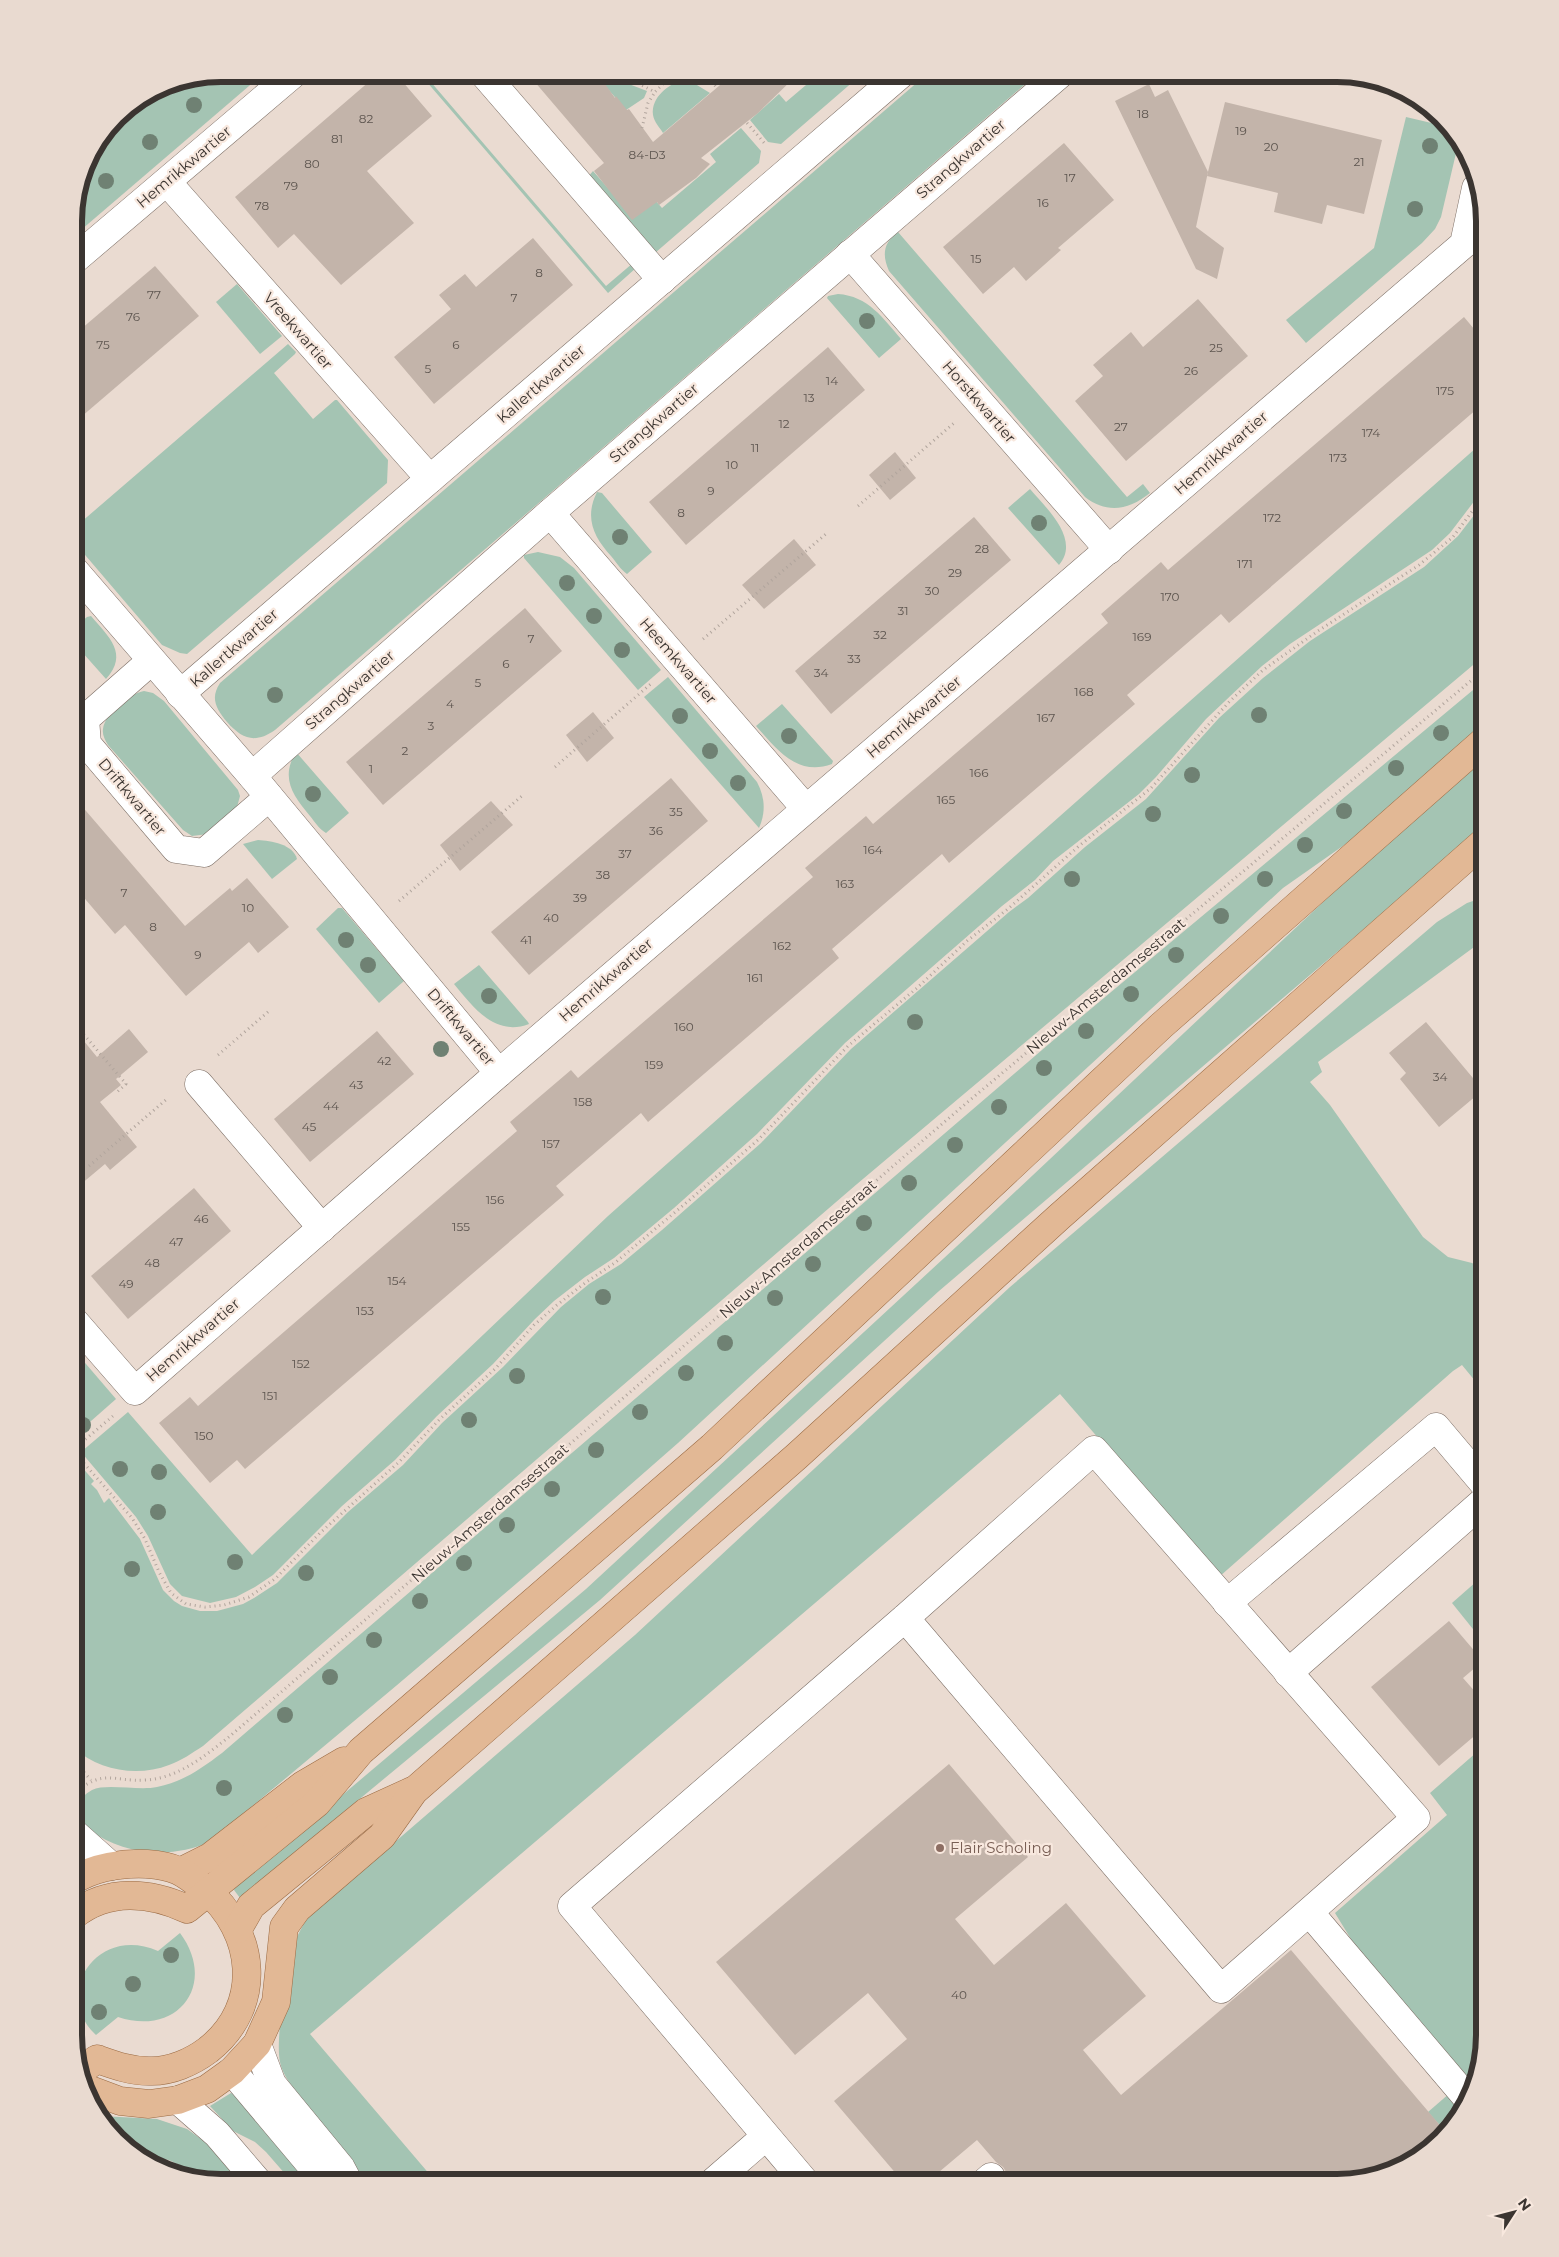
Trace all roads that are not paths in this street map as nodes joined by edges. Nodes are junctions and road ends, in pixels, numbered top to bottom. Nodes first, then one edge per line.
1 (284, 82) edge
2 (491, 82) edge
3 (891, 83) edge
4 (1050, 83) edge
5 (167, 182) junction
6 (1474, 198) edge
7 (83, 252) edge
8 (850, 254) junction
9 (662, 280) junction
10 (430, 480) junction
11 (550, 513) junction
12 (1109, 550) junction
13 (83, 580) edge
14 (151, 661) junction
15 (180, 694) junction
16 (1476, 748) edge
17 (252, 776) junction
18 (269, 797) junction
19 (806, 809) junction
20 (1476, 849) edge
21 (499, 1073) junction
22 (199, 1084) dead end
23 (322, 1228) junction
24 (82, 1331) edge
25 (1476, 1474) edge
26 (1476, 1508) edge
27 (1227, 1603) junction
28 (905, 1618) junction
29 (1288, 1673) junction
30 (361, 1751) junction
31 (414, 1791) junction
32 (82, 1840) edge
33 (111, 1866) junction
34 (182, 1870) junction
35 (82, 1877) edge
36 (208, 1893) junction
37 (82, 1910) edge
38 (1310, 1913) junction
39 (238, 1929) junction
40 (218, 2042) junction
41 (257, 2044) junction
42 (232, 2071) junction
43 (90, 2080) edge
44 (93, 2088) edge
45 (1463, 2094) edge
46 (178, 2100) junction
47 (765, 2137) junction
48 (251, 2174) edge
49 (318, 2174) edge
50 (344, 2174) edge
51 (722, 2174) edge
52 (798, 2174) edge

1 - 5 street, Hemrikkwartier
2 - 9 street
3 - 9 street, Kallertkwartier
4 - 8 street, Strangkwartier
5 - 7 street, Hemrikkwartier
5 - 10 street, Vreekwartier
6 - 12 street, Hemrikkwartier
8 - 11 street, Strangkwartier
8 - 12 street, Horstkwartier
9 - 10 street, Kallertkwartier
10 - 15 street, Kallertkwartier
11 - 17 street, Strangkwartier
11 - 19 street, Heemkwartier
12 - 19 street, Hemrikkwartier
13 - 14 street, Driftkwartier
14 - 15 street, Driftkwartier
14 - 18 street, Driftkwartier
15 - 17 street, Driftkwartier
16 - 30 main road
17 - 18 street, Driftkwartier
18 - 21 street, Driftkwartier
19 - 21 street, Hemrikkwartier
20 - 31 main road
21 - 23 street, Hemrikkwartier
22 - 23 street
23 - 24 street, Hemrikkwartier
25 - 27 street
26 - 29 street
27 - 28 street
27 - 29 street
28 - 38 street
28 - 47 street
29 - 38 street
30 - 34 main road
30 - 36 main road
31 - 39 main road
31 - 41 main road
32 - 33 street
33 - 34 main road
33 - 35 main road
34 - 36 main road
36 - 37 main road
36 - 39 main road
38 - 45 street
39 - 40 main road
40 - 42 main road
40 - 43 main road
41 - 42 main road
41 - 50 street
42 - 46 main road
42 - 49 street
44 - 46 main road
46 - 48 street
47 - 51 street
47 - 52 street

